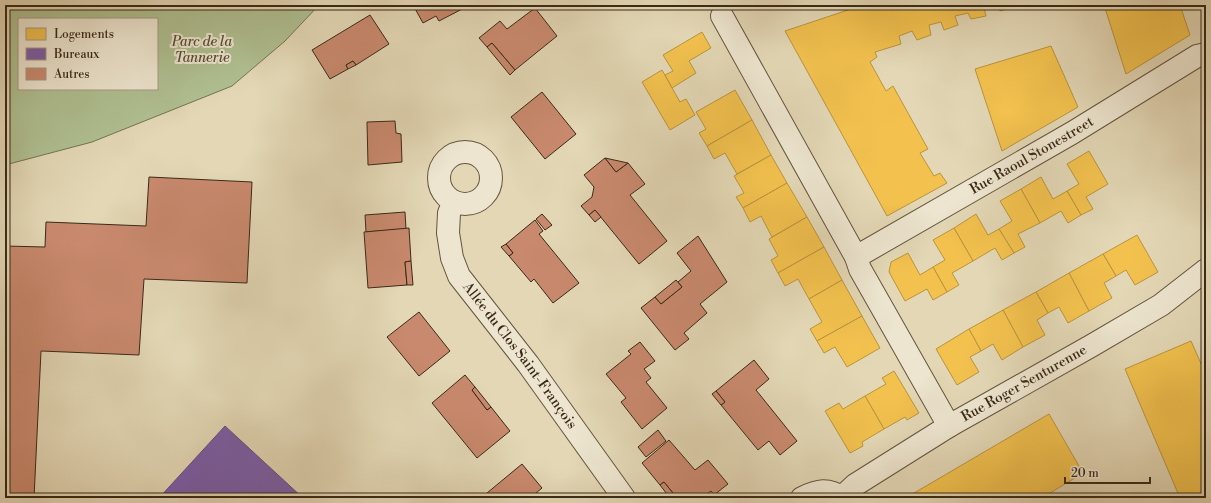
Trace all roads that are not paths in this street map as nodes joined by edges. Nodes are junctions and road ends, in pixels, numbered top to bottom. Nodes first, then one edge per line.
1 (722, 16) dead end
2 (1206, 54) edge
3 (454, 202) dead end
4 (856, 257) junction
5 (1204, 277) edge
6 (949, 426) junction
7 (624, 498) edge
8 (802, 498) edge
9 (842, 498) edge

1 - 4 street
2 - 4 street, Rue Raoul Stonestreet
3 - 7 street, Allée du Clos Saint-François
4 - 6 street
5 - 6 street, Rue Roger Senturenne
6 - 9 street, Rue Roger Senturenne
8 - 9 street

